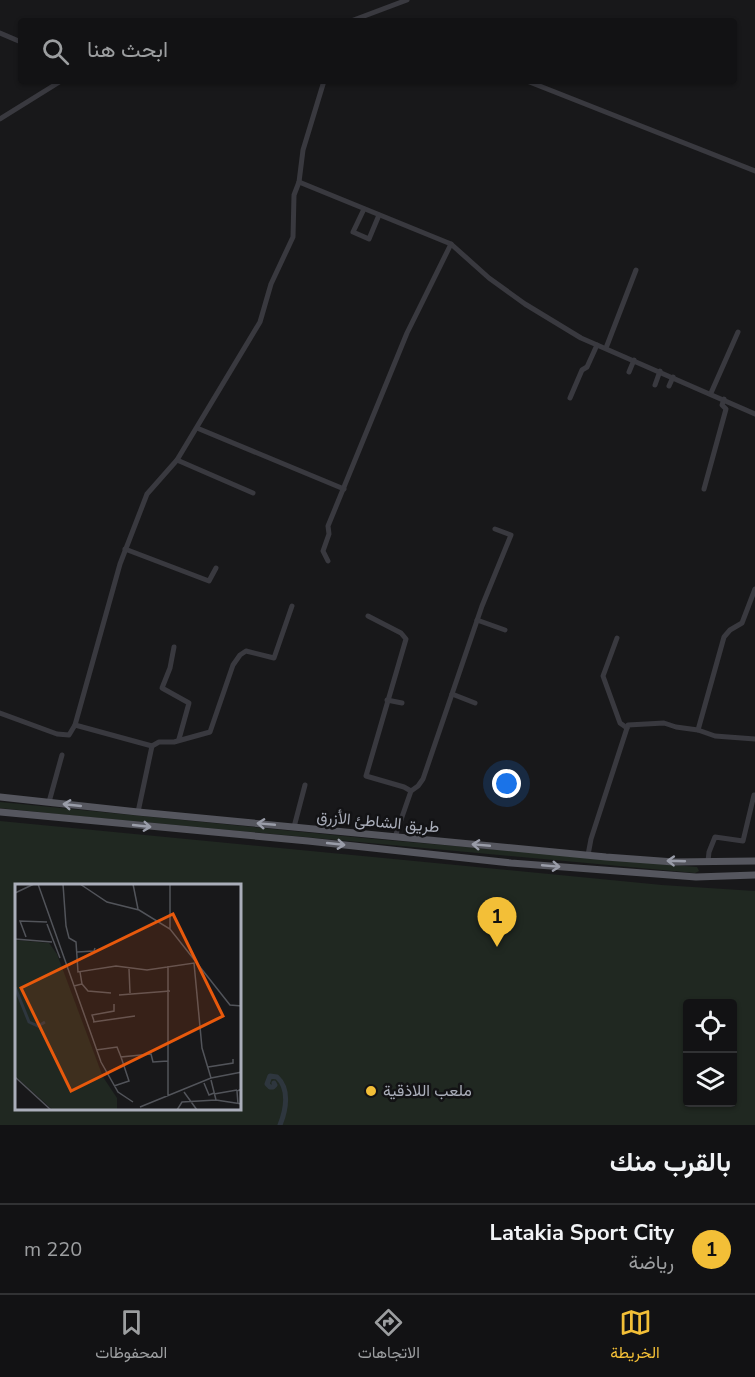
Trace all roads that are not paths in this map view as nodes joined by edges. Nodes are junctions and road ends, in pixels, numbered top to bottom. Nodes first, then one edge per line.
1 (407, 0) edge
2 (359, 18) edge
3 (0, 33) edge
4 (18, 41) edge
5 (55, 84) edge
6 (323, 84) edge
7 (534, 84) edge
8 (0, 119) edge
9 (755, 171) edge
10 (299, 182) junction
11 (364, 209) junction
12 (379, 215) junction
13 (451, 244) junction
14 (636, 270) dead end
15 (738, 332) dead end
16 (597, 345) junction
17 (606, 348) junction
18 (634, 360) junction
19 (629, 372) dead end
20 (660, 372) junction
21 (673, 377) junction
22 (655, 385) dead end
23 (669, 386) dead end
24 (711, 393) junction
25 (570, 398) dead end
26 (724, 399) junction
27 (755, 414) edge
28 (197, 428) junction
29 (177, 460) junction
30 (344, 489) junction
31 (704, 489) dead end
32 (253, 494) dead end
33 (495, 529) dead end
34 (125, 549) junction
35 (328, 561) dead end
36 (216, 568) dead end
37 (755, 589) edge
38 (292, 606) dead end
39 (368, 616) dead end
40 (477, 620) junction
41 (505, 630) dead end
42 (617, 638) dead end
43 (174, 647) dead end
44 (452, 694) junction
45 (387, 700) junction
46 (402, 703) dead end
47 (475, 703) dead end
48 (0, 713) edge
49 (75, 726) junction
50 (627, 728) junction
51 (698, 730) junction
52 (179, 739) junction
53 (755, 739) edge
54 (152, 746) junction
55 (62, 755) dead end
56 (305, 785) dead end
57 (411, 790) junction
58 (754, 795) edge
59 (0, 797) edge
60 (49, 802) junction
61 (0, 812) edge
62 (138, 812) junction
63 (294, 827) junction
64 (394, 837) junction
65 (588, 855) junction
66 (708, 861) junction
67 (755, 861) edge
68 (755, 875) edge

1 - 2 street
3 - 4 street
5 - 8 street
6 - 10 street
7 - 9 street
10 - 11 street
10 - 28 street
11 - 12 street
11 - 12 street
12 - 13 street
13 - 16 street
13 - 30 street
14 - 17 street
15 - 24 street
16 - 17 street
16 - 25 street
17 - 18 street
18 - 19 street
18 - 20 street
20 - 21 street
20 - 22 street
21 - 23 street
21 - 24 street
24 - 26 street
26 - 27 street
26 - 31 street
28 - 29 street
28 - 30 street
29 - 32 street
29 - 34 street
30 - 35 street
33 - 40 street
34 - 36 street
34 - 49 street
37 - 51 street
38 - 52 street
39 - 45 street
40 - 41 street
40 - 44 street
42 - 50 street
43 - 52 street
44 - 47 street
44 - 57 street
45 - 46 street
45 - 57 street
48 - 49 street
49 - 54 street
50 - 51 street
50 - 65 street
51 - 53 street
52 - 54 street
54 - 62 street
55 - 60 street
56 - 63 street
57 - 64 street
58 - 66 street
59 - 60 main road, طريق الشاطئ الأزرق
62 -> 60 main road, طريق الشاطئ الأزرق
61 -> 68 main road, طريق الشاطئ الأزرق
63 -> 62 main road, طريق الشاطئ الأزرق
63 - 64 main road, طريق الشاطئ الأزرق
65 -> 64 main road, طريق الشاطئ الأزرق
66 -> 65 main road, طريق الشاطئ الأزرق
66 - 67 main road, طريق الشاطئ الأزرق

